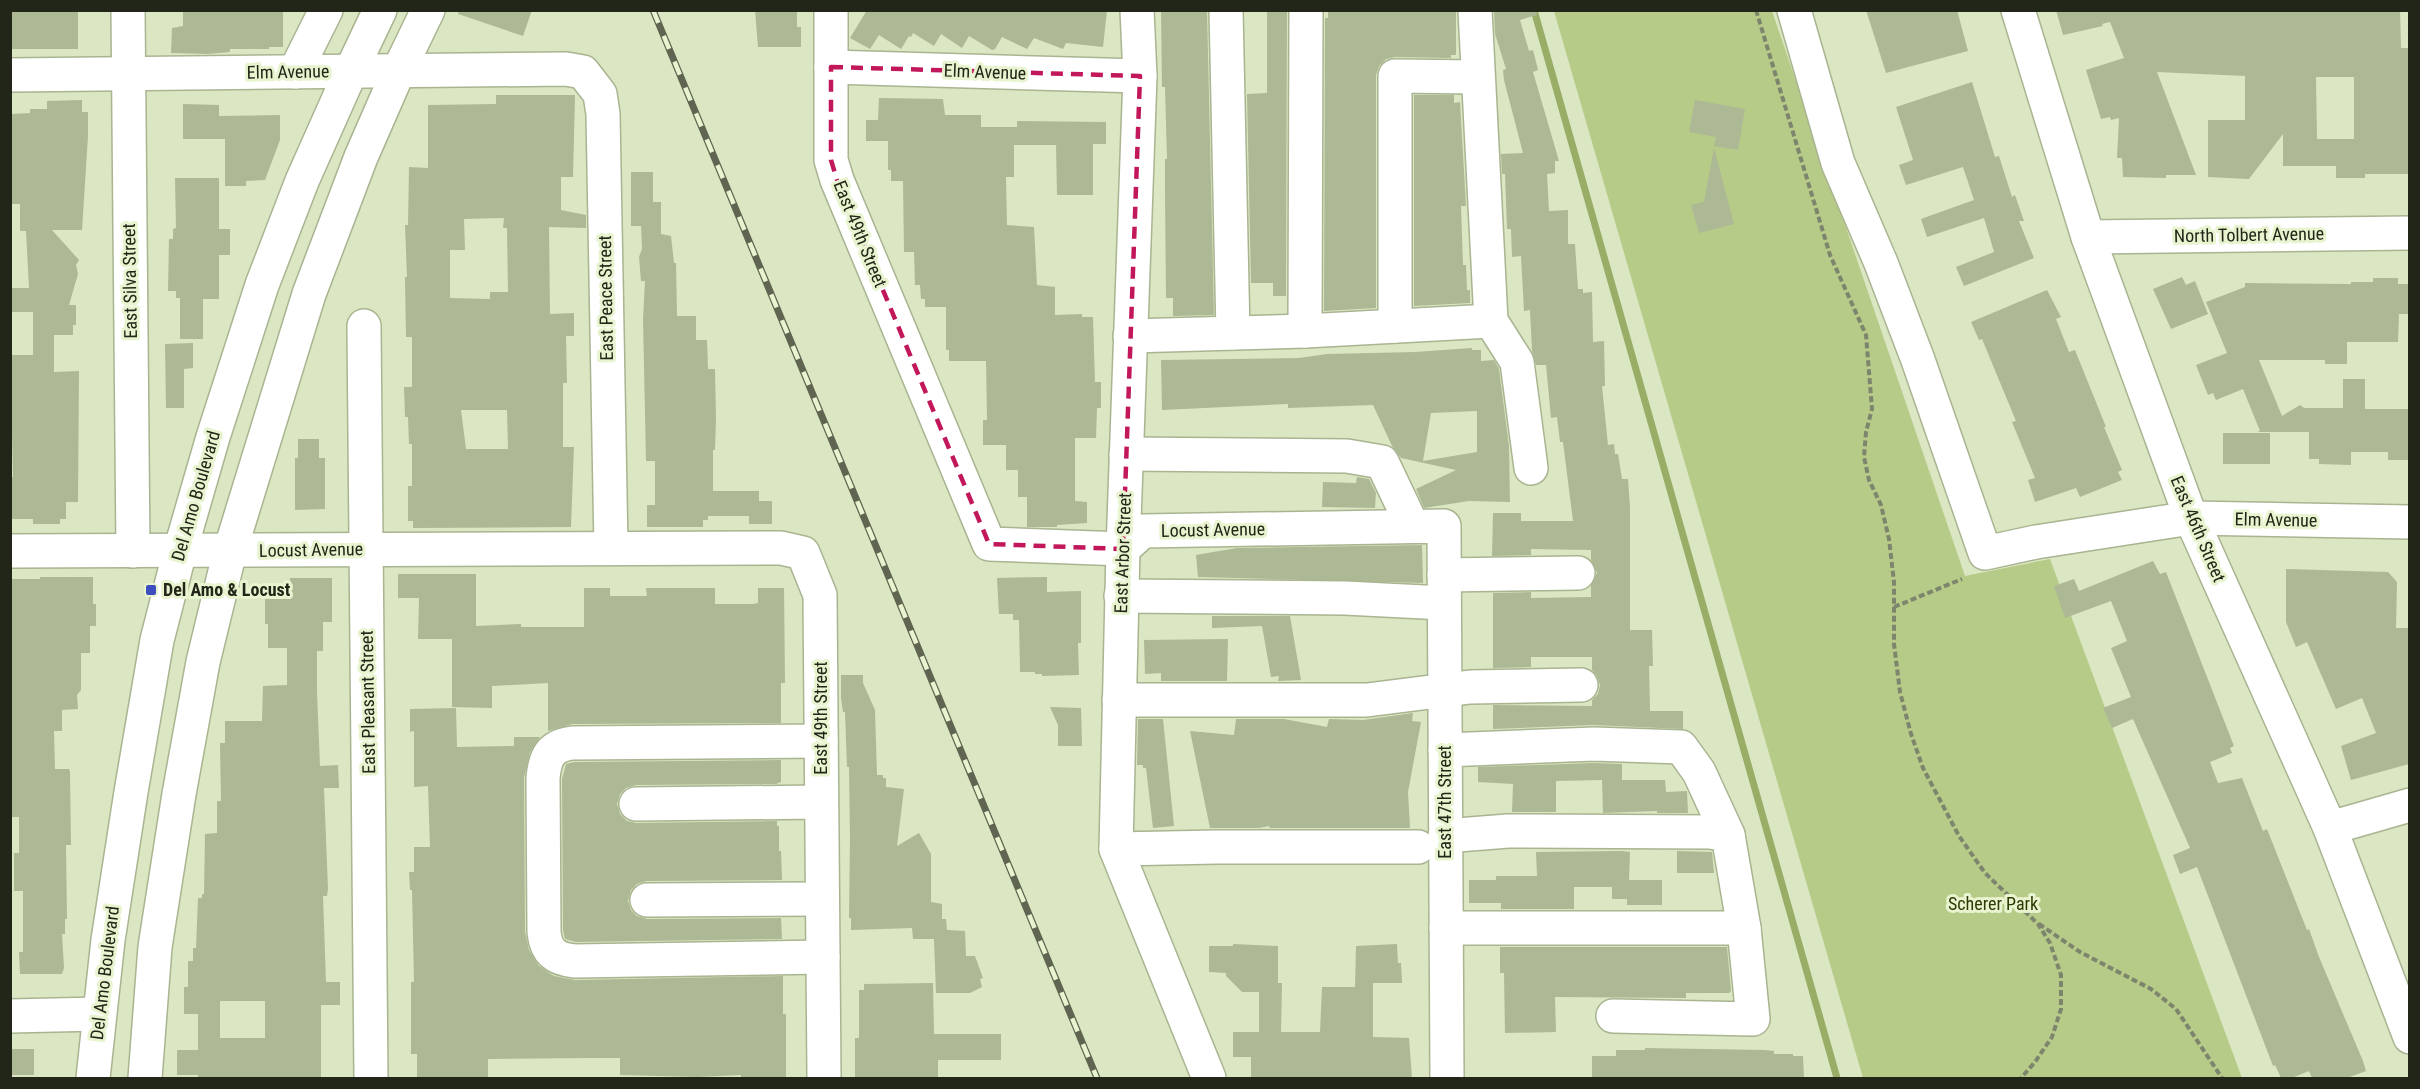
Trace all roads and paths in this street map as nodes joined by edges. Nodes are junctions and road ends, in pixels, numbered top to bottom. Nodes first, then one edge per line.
1 (128, 10) edge
2 (326, 10) edge
3 (380, 10) edge
4 (428, 10) edge
5 (831, 10) edge
6 (1137, 10) edge
7 (1226, 10) edge
8 (1306, 10) edge
9 (1475, 10) edge
10 (1756, 10) edge
11 (1794, 10) edge
12 (2018, 10) edge
13 (831, 67) junction
14 (566, 69) joint
15 (351, 70) junction
16 (399, 70) junction
17 (295, 72) junction
18 (128, 74) junction
19 (10, 75) edge
20 (1140, 76) junction
21 (1478, 77) junction
22 (2409, 233) edge
23 (2088, 237) junction
24 (1491, 321) junction
25 (364, 326) dead end
26 (1395, 326) junction
27 (1305, 331) junction
28 (1233, 333) junction
29 (1130, 336) junction
30 (1126, 454) junction
31 (1531, 468) dead end
32 (2191, 518) junction
33 (2409, 522) edge
34 (1428, 526) junction
35 (611, 548) junction
36 (1123, 549) junction
37 (366, 550) junction
38 (10, 551) edge
39 (133, 551) junction
40 (180, 551) junction
41 (230, 551) junction
42 (1578, 573) dead end
43 (1962, 579) dead end
44 (1444, 589) junction
45 (1121, 596) junction
46 (1894, 607) junction
47 (1581, 685) dead end
48 (1444, 691) junction
49 (1119, 700) junction
50 (821, 741) junction
51 (1445, 750) junction
52 (821, 802) junction
53 (636, 804) dead end
54 (2409, 805) edge
55 (2330, 828) junction
56 (1728, 835) junction
57 (1432, 842) junction
58 (1116, 849) junction
59 (822, 899) junction
60 (647, 900) dead end
61 (2038, 924) junction
62 (1446, 928) junction
63 (1744, 928) junction
64 (823, 957) junction
65 (99, 1014) junction
66 (10, 1016) edge
67 (1613, 1016) dead end
68 (2409, 1037) edge
69 (93, 1078) edge
70 (145, 1078) edge
71 (371, 1078) edge
72 (824, 1078) edge
73 (1209, 1078) edge
74 (1447, 1078) edge
75 (2021, 1078) edge
76 (2222, 1078) edge

1 - 18 street, East Silva Street
2 - 17 street
3 - 15 street, Del Amo Boulevard
4 - 16 street
5 - 13 street, East 49th Street
6 - 20 street, East Arbor Street
7 - 28 street
8 - 27 street
9 - 21 street
10 - 46 path
11 - 32 street, Elm Avenue
12 - 23 street, East 46th Street
13 - 20 street, Elm Avenue
13 - 36 street, East 49th Street
14 - 16 street, Elm Avenue
14 - 35 street, East Peace Street
15 - 16 street, Elm Avenue
15 - 17 street, Elm Avenue
15 - 40 street, Del Amo Boulevard
16 - 41 street
17 - 18 street, Elm Avenue
18 - 19 street, Elm Avenue
18 - 39 street, East Silva Street
20 - 29 street, East Arbor Street
21 - 24 street
21 - 26 street
22 - 23 street, North Tolbert Avenue
23 - 32 street, East 46th Street
24 - 26 street
24 - 31 street
25 - 37 street, East Pleasant Street
26 - 27 street
27 - 28 street
28 - 29 street
29 - 30 street, East Arbor Street
30 - 34 street
30 - 36 street, East Arbor Street
32 - 33 street, Elm Avenue
32 - 55 street, East 46th Street
34 - 36 street, Locust Avenue
34 - 44 street, East 47th Street
35 - 37 street, Locust Avenue
35 - 50 street, East 49th Street
36 - 45 street, East Arbor Street
37 - 41 street, Locust Avenue
37 - 71 street, East Pleasant Street
38 - 39 street, Locust Avenue
39 - 40 street, Locust Avenue
40 - 41 street, Locust Avenue
40 - 65 street, Del Amo Boulevard
41 - 70 street
42 - 44 street
43 - 46 path
44 - 45 street
44 - 48 street, East 47th Street
45 - 49 street, East Arbor Street
46 - 61 path
47 - 48 street
48 - 49 street
48 - 51 street, East 47th Street
49 - 58 street, East Arbor Street
50 - 52 street, East 49th Street
50 - 64 street
51 - 56 street
51 - 57 street, East 47th Street
52 - 53 street
52 - 59 street, East 49th Street
54 - 55 street
55 - 68 street, East 46th Street
56 - 57 street
56 - 63 street
57 - 58 street
57 - 62 street, East 47th Street
58 - 73 street, East Arbor Street
59 - 60 street
59 - 64 street, East 49th Street
61 - 75 path
61 - 76 path
62 - 63 street
62 - 74 street, East 47th Street
63 - 67 street
64 - 72 street, East 49th Street
65 - 66 street
65 - 69 street, Del Amo Boulevard

